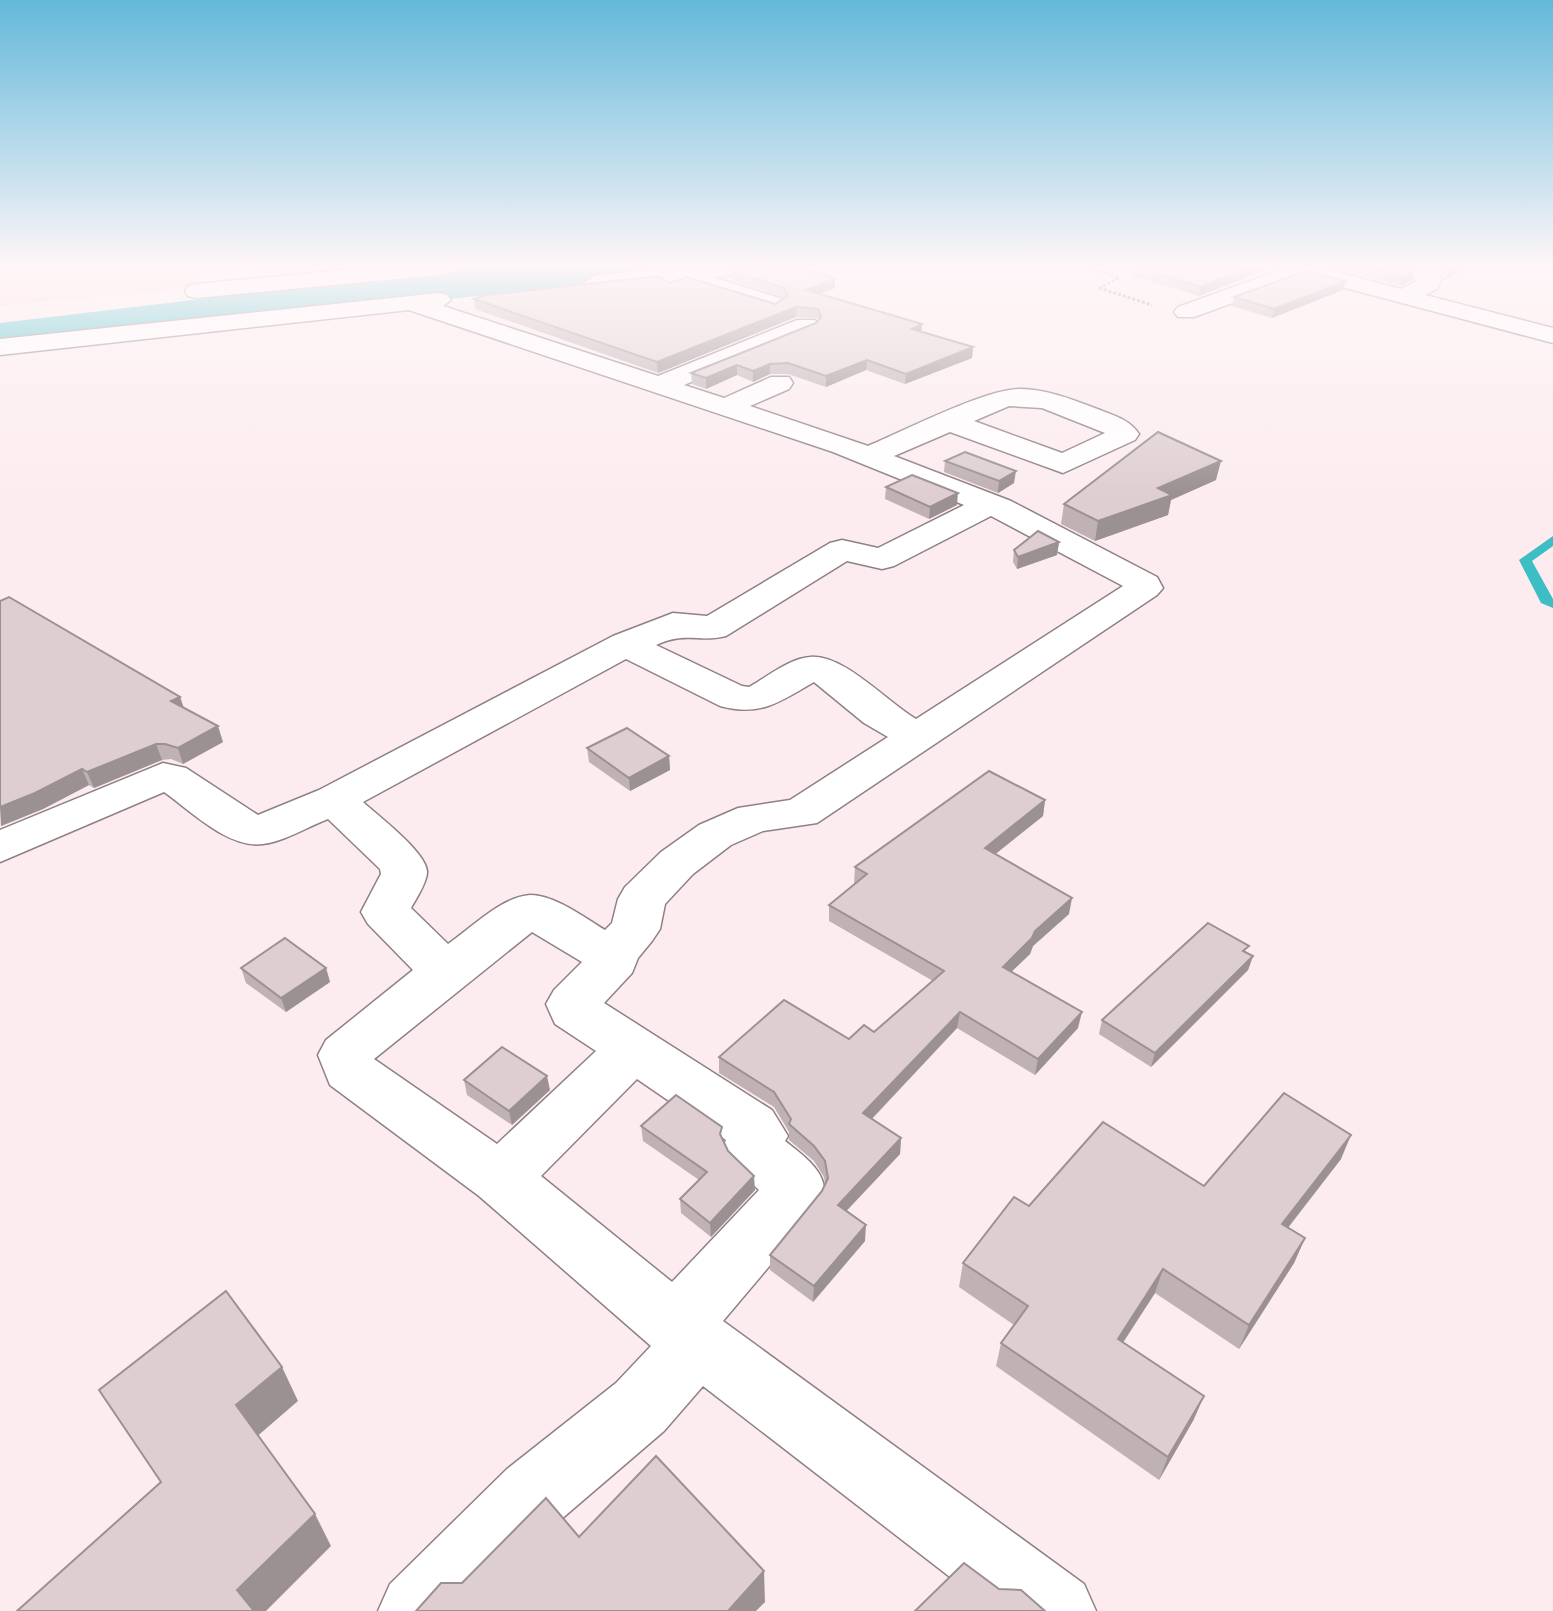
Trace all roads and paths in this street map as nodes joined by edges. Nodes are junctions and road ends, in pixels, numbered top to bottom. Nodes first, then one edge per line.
1 (45, 342) edge
2 (529, 342) edge
3 (764, 342) edge
4 (0, 347) edge
5 (780, 383) dead end
6 (659, 385) junction
7 (726, 407) junction
8 (950, 422) junction
9 (869, 456) junction
10 (989, 505) junction
11 (626, 644) junction
12 (916, 737) junction
13 (334, 800) junction
14 (0, 847) edge
15 (611, 956) junction
16 (446, 972) junction
17 (632, 1050) junction
18 (500, 1178) junction
19 (687, 1334) junction
20 (417, 1611) edge
21 (1057, 1611) edge

1 - 4 street
2 - 6 street
3 - 6 street
5 - 7 street
6 - 7 street
7 - 9 street
8 - 8 street
8 - 9 street
9 - 10 street
10 - 11 street
10 - 12 street
11 - 12 street
11 - 13 street
12 - 15 street
13 - 14 street
13 - 16 street
15 - 16 street
15 - 17 street
16 - 18 street
17 - 18 street
17 - 19 street
18 - 19 street
19 - 20 street
19 - 21 street

